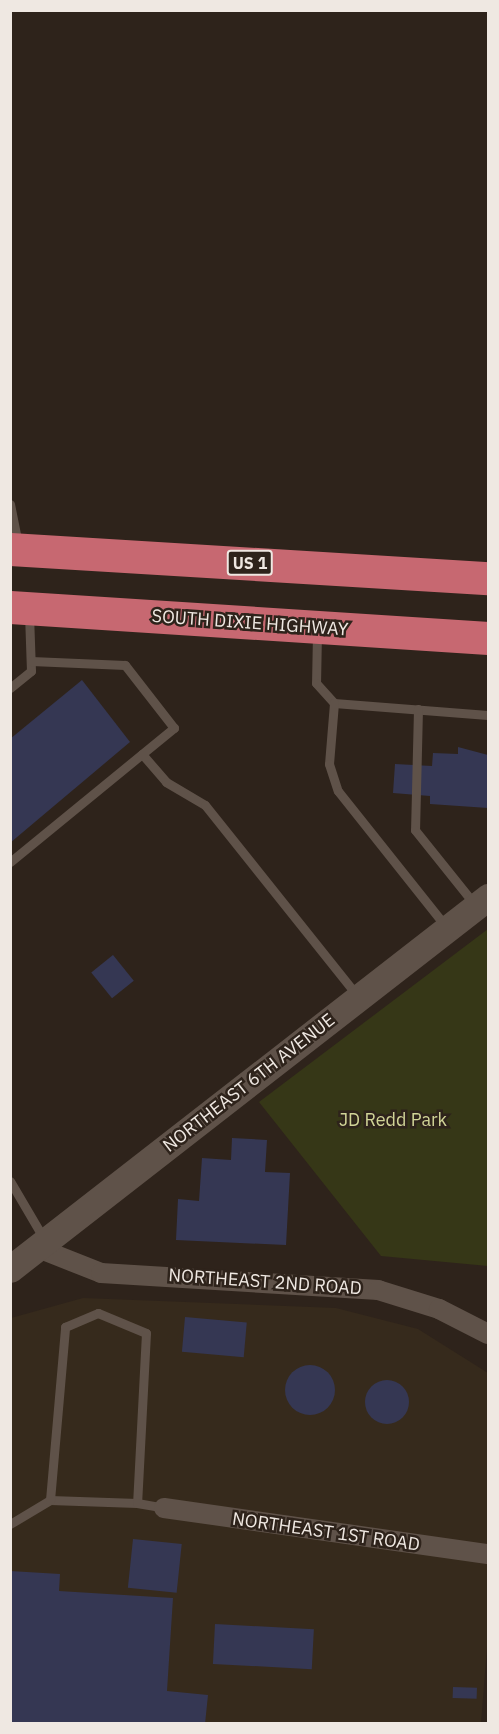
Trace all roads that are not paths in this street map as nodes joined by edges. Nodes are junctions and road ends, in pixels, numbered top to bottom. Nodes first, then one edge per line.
1 (10, 504) edge
2 (15, 549) edge
3 (489, 578) edge
4 (20, 608) edge
5 (317, 627) junction
6 (489, 638) edge
7 (31, 661) junction
8 (10, 688) edge
9 (334, 703) junction
10 (418, 710) junction
11 (489, 715) edge
12 (142, 754) junction
13 (10, 862) edge
14 (482, 902) edge
15 (448, 928) junction
16 (359, 998) junction
17 (10, 1181) edge
18 (42, 1245) junction
19 (10, 1269) edge
20 (489, 1334) edge
21 (50, 1500) junction
22 (137, 1503) junction
23 (165, 1508) joint
24 (10, 1524) edge
25 (489, 1554) edge

1 - 2 lane
2 - 3 highway, US 1
4 - 5 highway, SOUTH DIXIE HIGHWAY
4 - 7 lane
5 - 6 highway, SOUTH DIXIE HIGHWAY
5 - 9 lane
7 - 8 lane
7 - 12 lane
9 - 10 lane
9 - 15 lane
10 - 11 lane
10 - 14 lane
12 - 13 lane
12 - 16 lane
14 - 15 street, NORTHEAST 6TH AVENUE
15 - 16 street, NORTHEAST 6TH AVENUE
16 - 18 street, NORTHEAST 6TH AVENUE
17 - 18 lane
18 - 19 street, NORTHEAST 6TH AVENUE
18 - 20 street, NORTHEAST 2ND ROAD
21 - 22 lane
21 - 22 lane
21 - 24 lane
22 - 23 lane
23 - 25 street, NORTHEAST 1ST ROAD

